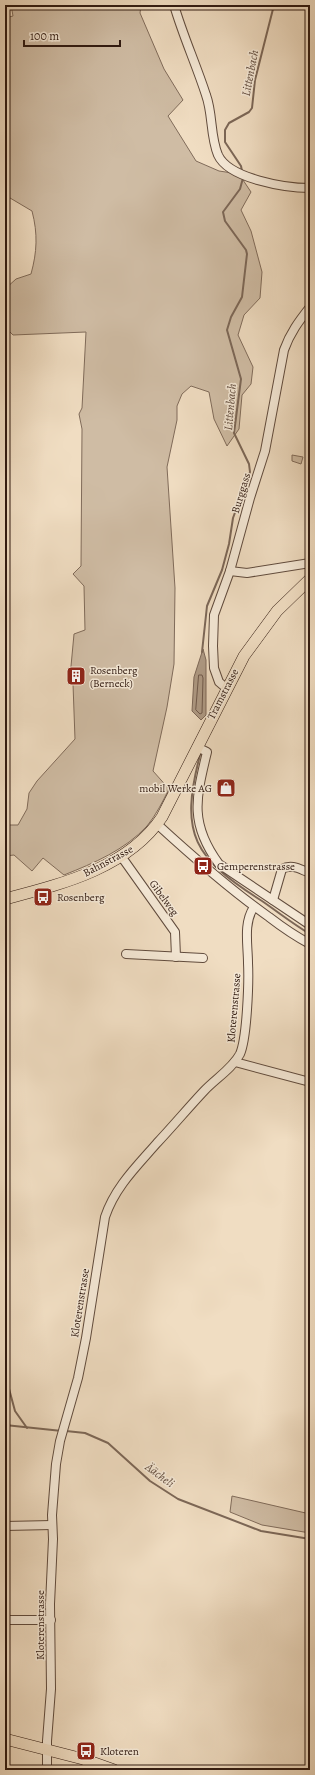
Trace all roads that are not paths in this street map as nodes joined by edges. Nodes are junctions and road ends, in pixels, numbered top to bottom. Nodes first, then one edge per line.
1 (174, 5) edge
2 (310, 188) edge
3 (310, 307) edge
4 (310, 563) edge
5 (230, 571) junction
6 (310, 579) edge
7 (5, 682) edge
8 (226, 688) junction
9 (197, 747) junction
10 (5, 753) edge
11 (158, 824) junction
12 (121, 856) junction
13 (310, 873) edge
14 (5, 899) edge
15 (273, 900) junction
16 (253, 908) junction
17 (310, 925) edge
18 (310, 944) edge
19 (126, 954) dead end
20 (176, 957) junction
21 (203, 958) dead end
22 (234, 1062) junction
23 (310, 1082) edge
24 (52, 1525) junction
25 (5, 1526) edge
26 (5, 1620) edge
27 (51, 1620) junction
28 (5, 1739) edge
29 (48, 1749) junction
30 (48, 1770) edge
31 (114, 1770) edge

1 - 2 street
3 - 5 street, Burggass
4 - 5 street
5 - 8 street, Burggass
6 - 8 main road, Tramstrasse
7 - 10 street
8 - 9 main road, Tramstrasse
9 - 11 main road, Tramstrasse
9 - 15 street
11 - 12 main road, Bahnstrasse
11 - 16 street
12 - 14 main road, Bahnstrasse
12 - 20 street, Gibelweg
13 - 15 street
15 - 17 street
16 - 18 street
16 - 22 street, Kloterenstrasse
19 - 20 street
20 - 21 street
22 - 23 street
22 - 24 street, Kloterenstrasse
24 - 25 street
24 - 27 street, Kloterenstrasse
26 - 27 street
27 - 29 street, Kloterenstrasse
28 - 29 main road
29 - 30 street, Kloterenstrasse
29 - 31 main road

